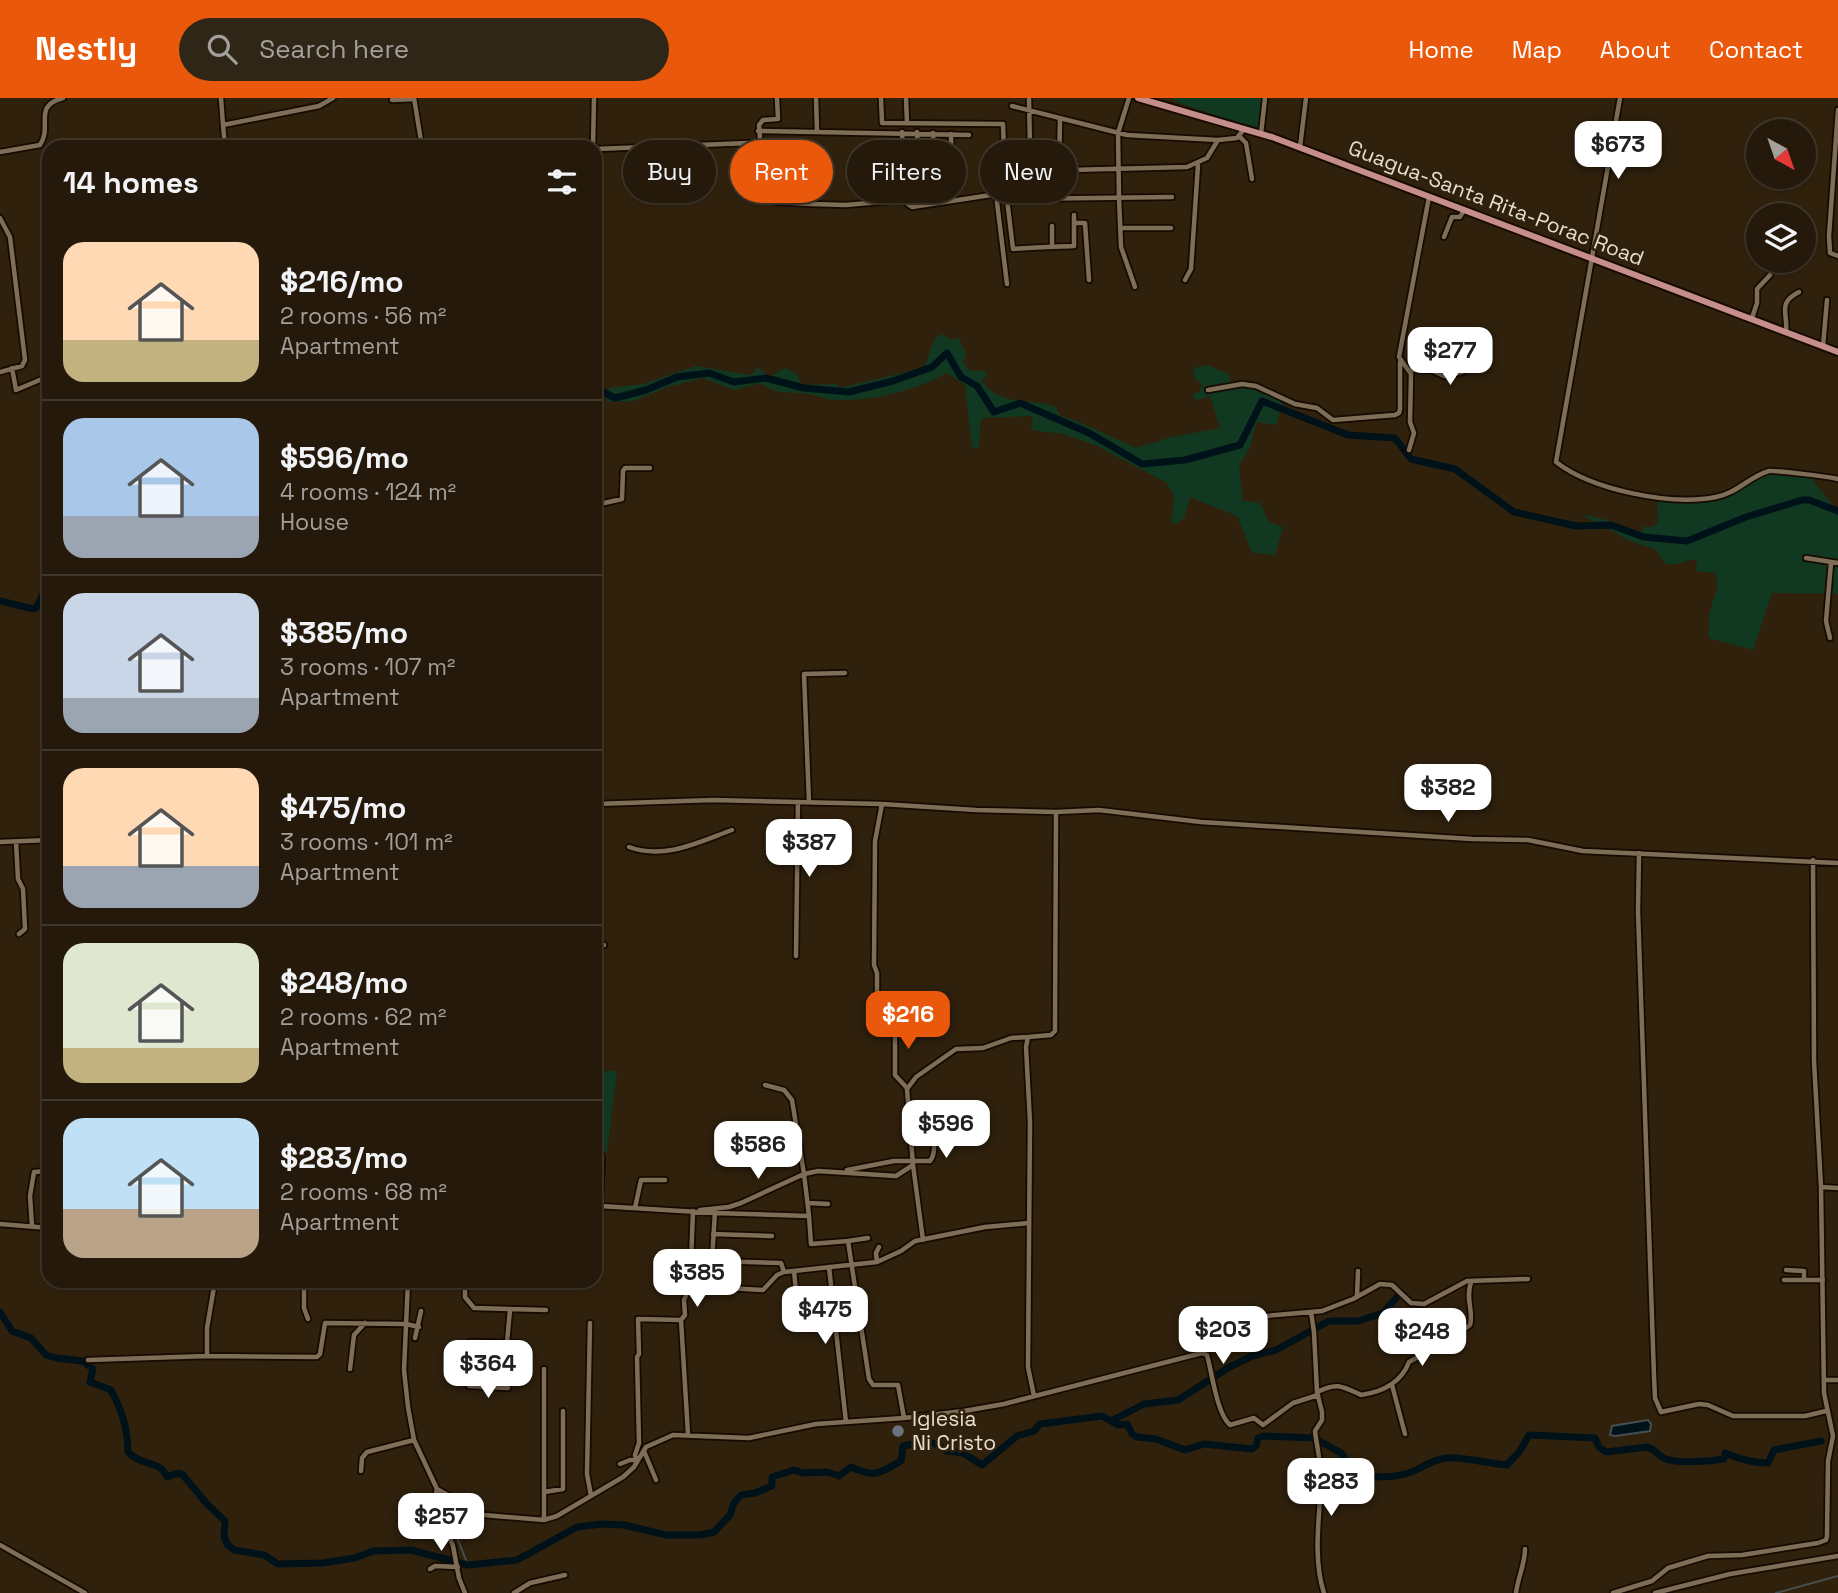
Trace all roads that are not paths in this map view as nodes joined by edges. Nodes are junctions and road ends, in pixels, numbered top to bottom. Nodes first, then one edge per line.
1 (63, 98) edge
2 (221, 98) edge
3 (333, 98) edge
4 (414, 98) edge
5 (594, 98) edge
6 (777, 98) edge
7 (816, 98) edge
8 (881, 98) edge
9 (906, 98) edge
10 (1029, 98) edge
11 (1129, 98) edge
12 (1138, 98) edge
13 (1265, 98) edge
14 (1306, 98) edge
15 (1620, 98) edge
16 (392, 100) dead end
17 (1012, 106) dead end
18 (1028, 109) junction
19 (1838, 110) edge
20 (1060, 118) junction
21 (907, 123) junction
22 (223, 125) junction
23 (1244, 129) junction
24 (758, 131) junction
25 (817, 131) junction
26 (902, 132) junction
27 (918, 132) junction
28 (933, 133) junction
29 (1118, 133) junction
30 (951, 134) junction
31 (1261, 134) junction
32 (969, 135) dead end
33 (1239, 136) junction
34 (43, 140) edge
35 (224, 140) edge
36 (421, 140) edge
37 (594, 140) edge
38 (760, 140) edge
39 (902, 140) edge
40 (918, 140) edge
41 (933, 140) edge
42 (951, 140) edge
43 (1004, 140) edge
44 (1029, 140) edge
45 (1060, 140) edge
46 (1218, 140) junction
47 (42, 142) edge
48 (730, 144) edge
49 (602, 148) edge
50 (1300, 148) junction
51 (0, 152) edge
52 (1198, 164) junction
53 (1118, 168) junction
54 (1077, 169) edge
55 (1252, 179) dead end
56 (980, 196) edge
57 (1172, 197) dead end
58 (1429, 197) junction
59 (1077, 198) edge
60 (1118, 198) junction
61 (799, 203) edge
62 (997, 203) edge
63 (1007, 203) edge
64 (1464, 210) junction
65 (1074, 215) dead end
66 (0, 218) edge
67 (1074, 223) junction
68 (1052, 226) dead end
69 (1171, 228) dead end
70 (1120, 229) junction
71 (1444, 237) dead end
72 (1052, 247) junction
73 (1838, 256) edge
74 (1592, 260) junction
75 (1770, 275) dead end
76 (1185, 279) dead end
77 (1089, 280) dead end
78 (1007, 284) dead end
79 (1135, 286) dead end
80 (1799, 292) dead end
81 (1827, 300) dead end
82 (1752, 318) junction
83 (1786, 331) junction
84 (1823, 346) junction
85 (1838, 352) edge
86 (1473, 361) dead end
87 (1400, 362) junction
88 (12, 368) junction
89 (1410, 370) junction
90 (0, 372) edge
91 (42, 379) edge
92 (1208, 390) dead end
93 (1409, 450) dead end
94 (650, 468) dead end
95 (1838, 479) edge
96 (602, 503) edge
97 (1806, 558) dead end
98 (1831, 563) junction
99 (1838, 563) edge
100 (1830, 638) dead end
101 (845, 673) dead end
102 (797, 802) junction
103 (809, 802) junction
104 (602, 804) edge
105 (882, 804) junction
106 (1056, 812) junction
107 (732, 830) dead end
108 (42, 839) edge
109 (0, 842) edge
110 (16, 842) junction
111 (629, 847) dead end
112 (1639, 853) junction
113 (1813, 860) junction
114 (1838, 863) edge
115 (19, 934) dead end
116 (796, 956) dead end
117 (877, 998) dead end
118 (895, 1014) dead end
119 (1028, 1037) junction
120 (765, 1085) dead end
121 (907, 1089) junction
122 (930, 1121) dead end
123 (602, 1156) edge
124 (913, 1163) junction
125 (42, 1171) edge
126 (839, 1172) junction
127 (804, 1174) junction
128 (602, 1175) edge
129 (665, 1180) dead end
130 (1821, 1187) junction
131 (1838, 1188) edge
132 (808, 1203) junction
133 (828, 1204) dead end
134 (602, 1206) edge
135 (635, 1208) junction
136 (695, 1211) junction
137 (715, 1211) junction
138 (809, 1216) junction
139 (1029, 1223) junction
140 (0, 1224) edge
141 (32, 1226) junction
142 (42, 1227) edge
143 (713, 1234) junction
144 (772, 1236) dead end
145 (868, 1238) dead end
146 (923, 1240) junction
147 (848, 1241) junction
148 (879, 1247) dead end
149 (877, 1262) junction
150 (853, 1265) junction
151 (829, 1267) junction
152 (794, 1270) junction
153 (1786, 1270) dead end
154 (1358, 1271) dead end
155 (784, 1272) junction
156 (1528, 1279) dead end
157 (1804, 1279) junction
158 (1784, 1280) dead end
159 (1823, 1280) junction
160 (1471, 1282) junction
161 (690, 1286) junction
162 (214, 1288) edge
163 (304, 1288) edge
164 (408, 1288) edge
165 (465, 1288) edge
166 (1357, 1296) junction
167 (797, 1301) dead end
168 (510, 1310) junction
169 (546, 1310) dead end
170 (421, 1311) dead end
171 (1311, 1312) junction
172 (308, 1319) dead end
173 (681, 1320) junction
174 (365, 1323) junction
175 (590, 1323) dead end
176 (408, 1324) junction
177 (419, 1327) junction
178 (415, 1338) dead end
179 (470, 1342) dead end
180 (507, 1342) junction
181 (519, 1343) dead end
182 (1202, 1353) junction
183 (207, 1356) junction
184 (88, 1360) dead end
185 (474, 1360) dead end
186 (508, 1360) junction
187 (350, 1369) dead end
188 (544, 1369) dead end
189 (1824, 1380) junction
190 (1838, 1380) edge
191 (1392, 1385) junction
192 (468, 1386) dead end
193 (1318, 1393) junction
194 (1034, 1396) junction
195 (563, 1411) dead end
196 (1826, 1411) junction
197 (904, 1418) junction
198 (846, 1422) junction
199 (688, 1434) junction
200 (1405, 1434) dead end
201 (414, 1440) junction
202 (644, 1451) junction
203 (637, 1460) junction
204 (621, 1464) dead end
205 (361, 1471) dead end
206 (588, 1480) junction
207 (656, 1480) dead end
208 (437, 1489) junction
209 (601, 1489) junction
210 (544, 1492) junction
211 (591, 1496) junction
212 (544, 1520) junction
213 (0, 1545) edge
214 (1525, 1549) dead end
215 (1838, 1556) edge
216 (458, 1565) junction
217 (430, 1569) dead end
218 (565, 1575) dead end
219 (85, 1593) edge
220 (465, 1593) edge
221 (514, 1593) edge
222 (1324, 1593) edge
223 (1516, 1593) edge
224 (1612, 1593) edge
225 (1656, 1593) edge

1 - 34 street
2 - 22 street
3 - 22 street
4 - 16 street
4 - 36 street
5 - 37 street
6 - 24 street
7 - 25 street
8 - 21 street
9 - 21 street
10 - 18 street
11 - 29 street
12 - 23 main road, Guagua-Santa Rita-Porac Road
13 - 31 street
14 - 50 street
15 - 74 street
17 - 18 street
18 - 20 street
18 - 44 street
19 - 73 street
20 - 29 street
20 - 45 street
21 - 43 street
22 - 35 street
23 - 31 main road, Guagua-Santa Rita-Porac Road
23 - 33 street
24 - 25 street
24 - 38 street
25 - 26 street
26 - 27 street
26 - 39 street
27 - 28 street
27 - 40 street
28 - 30 street
28 - 41 street
29 - 46 street
29 - 53 street
30 - 32 street
30 - 42 street
31 - 50 main road, Guagua-Santa Rita-Porac Road
33 - 46 street
33 - 55 street
46 - 52 street
47 - 51 street
48 - 49 street
50 - 58 main road, Guagua-Santa Rita-Porac Road
52 - 53 street
52 - 76 street
53 - 54 street
53 - 60 street
56 - 61 street
57 - 60 street
58 - 64 main road, Guagua-Santa Rita-Porac Road
58 - 87 street
59 - 60 street
60 - 70 street
62 - 78 street
63 - 72 street
64 - 71 street
64 - 74 main road, Guagua-Santa Rita-Porac Road
65 - 67 street
66 - 88 street
67 - 72 street
67 - 77 street
68 - 72 street
69 - 70 street
70 - 79 street
74 - 82 main road, Guagua-Santa Rita-Porac Road
74 - 95 street
75 - 82 street
80 - 83 street
81 - 84 street
82 - 83 main road, Guagua-Santa Rita-Porac Road
83 - 84 main road, Guagua-Santa Rita-Porac Road
84 - 85 main road, Guagua-Santa Rita-Porac Road
86 - 89 street
87 - 89 street
87 - 92 street
88 - 90 street
88 - 91 street
89 - 93 street
94 - 96 street
97 - 98 street
98 - 99 street
98 - 100 street
101 - 103 street
102 - 103 street
102 - 104 street
102 - 116 street
103 - 105 street
105 - 106 street
105 - 117 street
106 - 112 street
106 - 119 street
107 - 111 street
108 - 110 street
109 - 110 street
110 - 115 street
112 - 113 street
112 - 196 street
113 - 114 street
113 - 130 street
118 - 121 street
119 - 121 street
119 - 139 street
120 - 127 street
121 - 124 street
122 - 124 street
123 - 128 street
124 - 126 street
124 - 126 street
124 - 146 street
125 - 141 street
126 - 127 street
127 - 132 street
127 - 137 street
129 - 135 street
130 - 131 street
130 - 159 street
132 - 133 street
132 - 138 street
134 - 135 street
135 - 136 street
136 - 137 street
136 - 161 street
137 - 138 street
137 - 143 street
138 - 147 street
139 - 146 street
139 - 194 street
140 - 141 street
141 - 142 street
143 - 144 street
143 - 155 street
145 - 147 street
146 - 149 street
147 - 150 street
148 - 149 street
149 - 150 street
150 - 151 street
150 - 197 street
151 - 152 street
151 - 198 street
152 - 155 street
152 - 167 street
153 - 157 street
154 - 166 street
155 - 161 street
156 - 160 street
157 - 158 street
157 - 159 street
159 - 189 street
160 - 166 street
160 - 191 street
161 - 173 street
162 - 183 street
163 - 172 street
164 - 176 street
165 - 168 street
166 - 171 street
168 - 169 street
168 - 180 street
170 - 177 street
171 - 182 street
171 - 193 street
173 - 199 street
173 - 203 street
174 - 176 street
174 - 183 street
174 - 187 street
175 - 206 street
176 - 177 street
176 - 201 street
177 - 178 street
179 - 180 street
180 - 181 street
180 - 186 street
182 - 193 street
182 - 194 street
183 - 184 street
185 - 186 street
186 - 192 street
188 - 210 street
189 - 190 street
189 - 196 street
191 - 193 street
191 - 200 street
193 - 222 street
194 - 197 street
195 - 210 street
196 - 224 street
197 - 198 street
198 - 199 street
199 - 202 street
201 - 205 street
201 - 208 street
202 - 203 street
202 - 207 street
203 - 204 street
203 - 209 street
206 - 209 street
206 - 211 street
208 - 212 street
208 - 216 street
209 - 211 street
210 - 212 street
211 - 212 street
213 - 219 street
214 - 223 street
215 - 225 street
216 - 217 street
216 - 220 street
218 - 221 street

